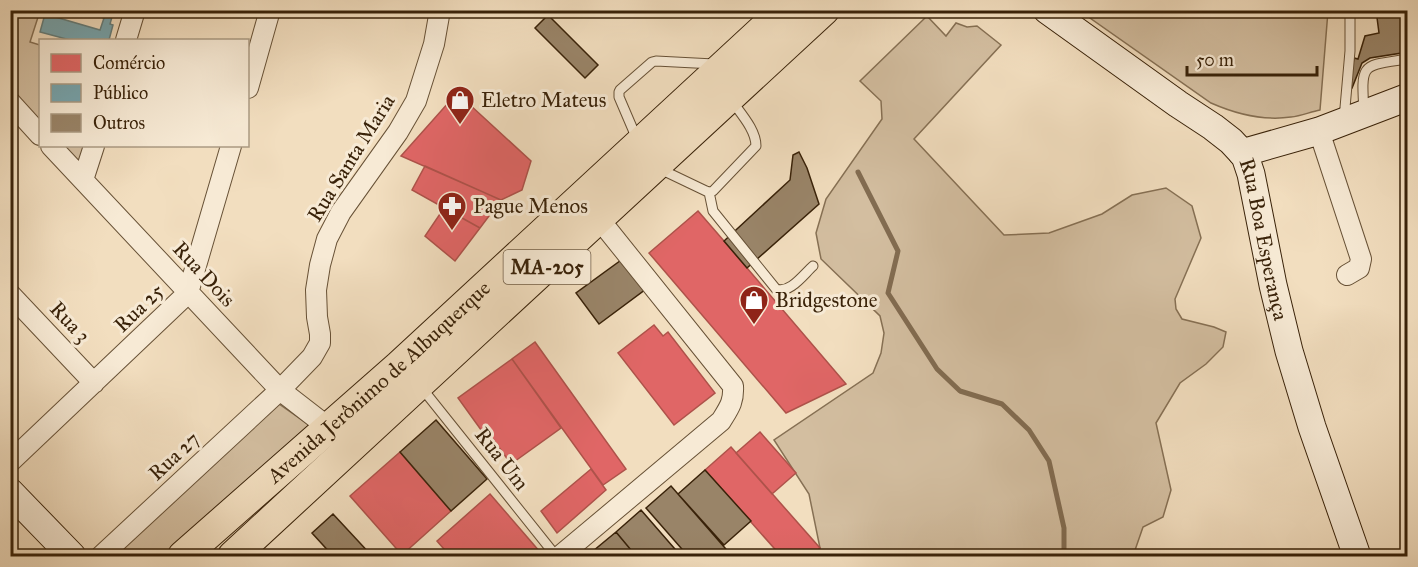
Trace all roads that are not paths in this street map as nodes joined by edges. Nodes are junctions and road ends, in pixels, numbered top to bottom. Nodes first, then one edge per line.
1 (135, 10) edge
2 (270, 10) edge
3 (440, 10) edge
4 (784, 10) edge
5 (824, 10) edge
6 (1047, 10) edge
7 (1350, 10) edge
8 (126, 39) edge
9 (1407, 59) edge
10 (725, 65) junction
11 (249, 84) edge
12 (1407, 97) edge
13 (730, 98) junction
14 (10, 102) edge
15 (1342, 122) junction
16 (39, 134) edge
17 (52, 147) edge
18 (94, 147) edge
19 (231, 147) edge
20 (1242, 153) junction
21 (647, 155) junction
22 (83, 180) junction
23 (710, 192) junction
24 (599, 219) junction
25 (813, 266) dead end
26 (1347, 275) dead end
27 (188, 293) junction
28 (10, 294) edge
29 (94, 383) junction
30 (420, 385) junction
31 (280, 390) junction
32 (329, 428) junction
33 (10, 462) edge
34 (10, 492) edge
35 (10, 511) edge
36 (52, 556) edge
37 (72, 556) edge
38 (100, 556) edge
39 (183, 556) edge
40 (233, 556) edge
41 (556, 556) edge
42 (560, 556) edge
43 (1357, 556) edge

1 - 8 street
2 - 11 street
3 - 31 street, Rua Santa Maria
4 - 10 main road, Avenida Jerônimo de Albuquerque / MA-205
5 - 13 main road, Avenida Jerônimo de Albuquerque / MA-205
6 - 20 main road, Rua Boa Esperança
7 - 15 lane
9 - 15 lane
10 - 21 main road, Avenida Jerônimo de Albuquerque / MA-205
10 - 21 lane
12 - 15 main road
13 - 21 main road, Avenida Jerônimo de Albuquerque / MA-205
13 - 23 lane
14 - 16 street
15 - 20 main road
15 - 26 street
17 - 22 street, Rua Dois
18 - 22 street
19 - 27 street, Rua 25
20 - 43 main road, Rua Boa Esperança
21 - 23 lane
21 - 24 main road, Avenida Jerônimo de Albuquerque / MA-205
21 - 32 main road, Avenida Jerônimo de Albuquerque / MA-205
22 - 27 street, Rua Dois
23 - 25 lane
24 - 30 main road, Avenida Jerônimo de Albuquerque / MA-205
24 - 42 street
27 - 29 street, Rua 25
27 - 31 street, Rua Dois
28 - 29 street, Rua 3
29 - 33 street, Rua 25
30 - 40 main road, Avenida Jerônimo de Albuquerque / MA-205
30 - 41 lane, Rua Um
31 - 32 street, Rua Dois
31 - 38 street, Rua 27
32 - 39 main road, Avenida Jerônimo de Albuquerque / MA-205
34 - 37 main road
35 - 36 main road

